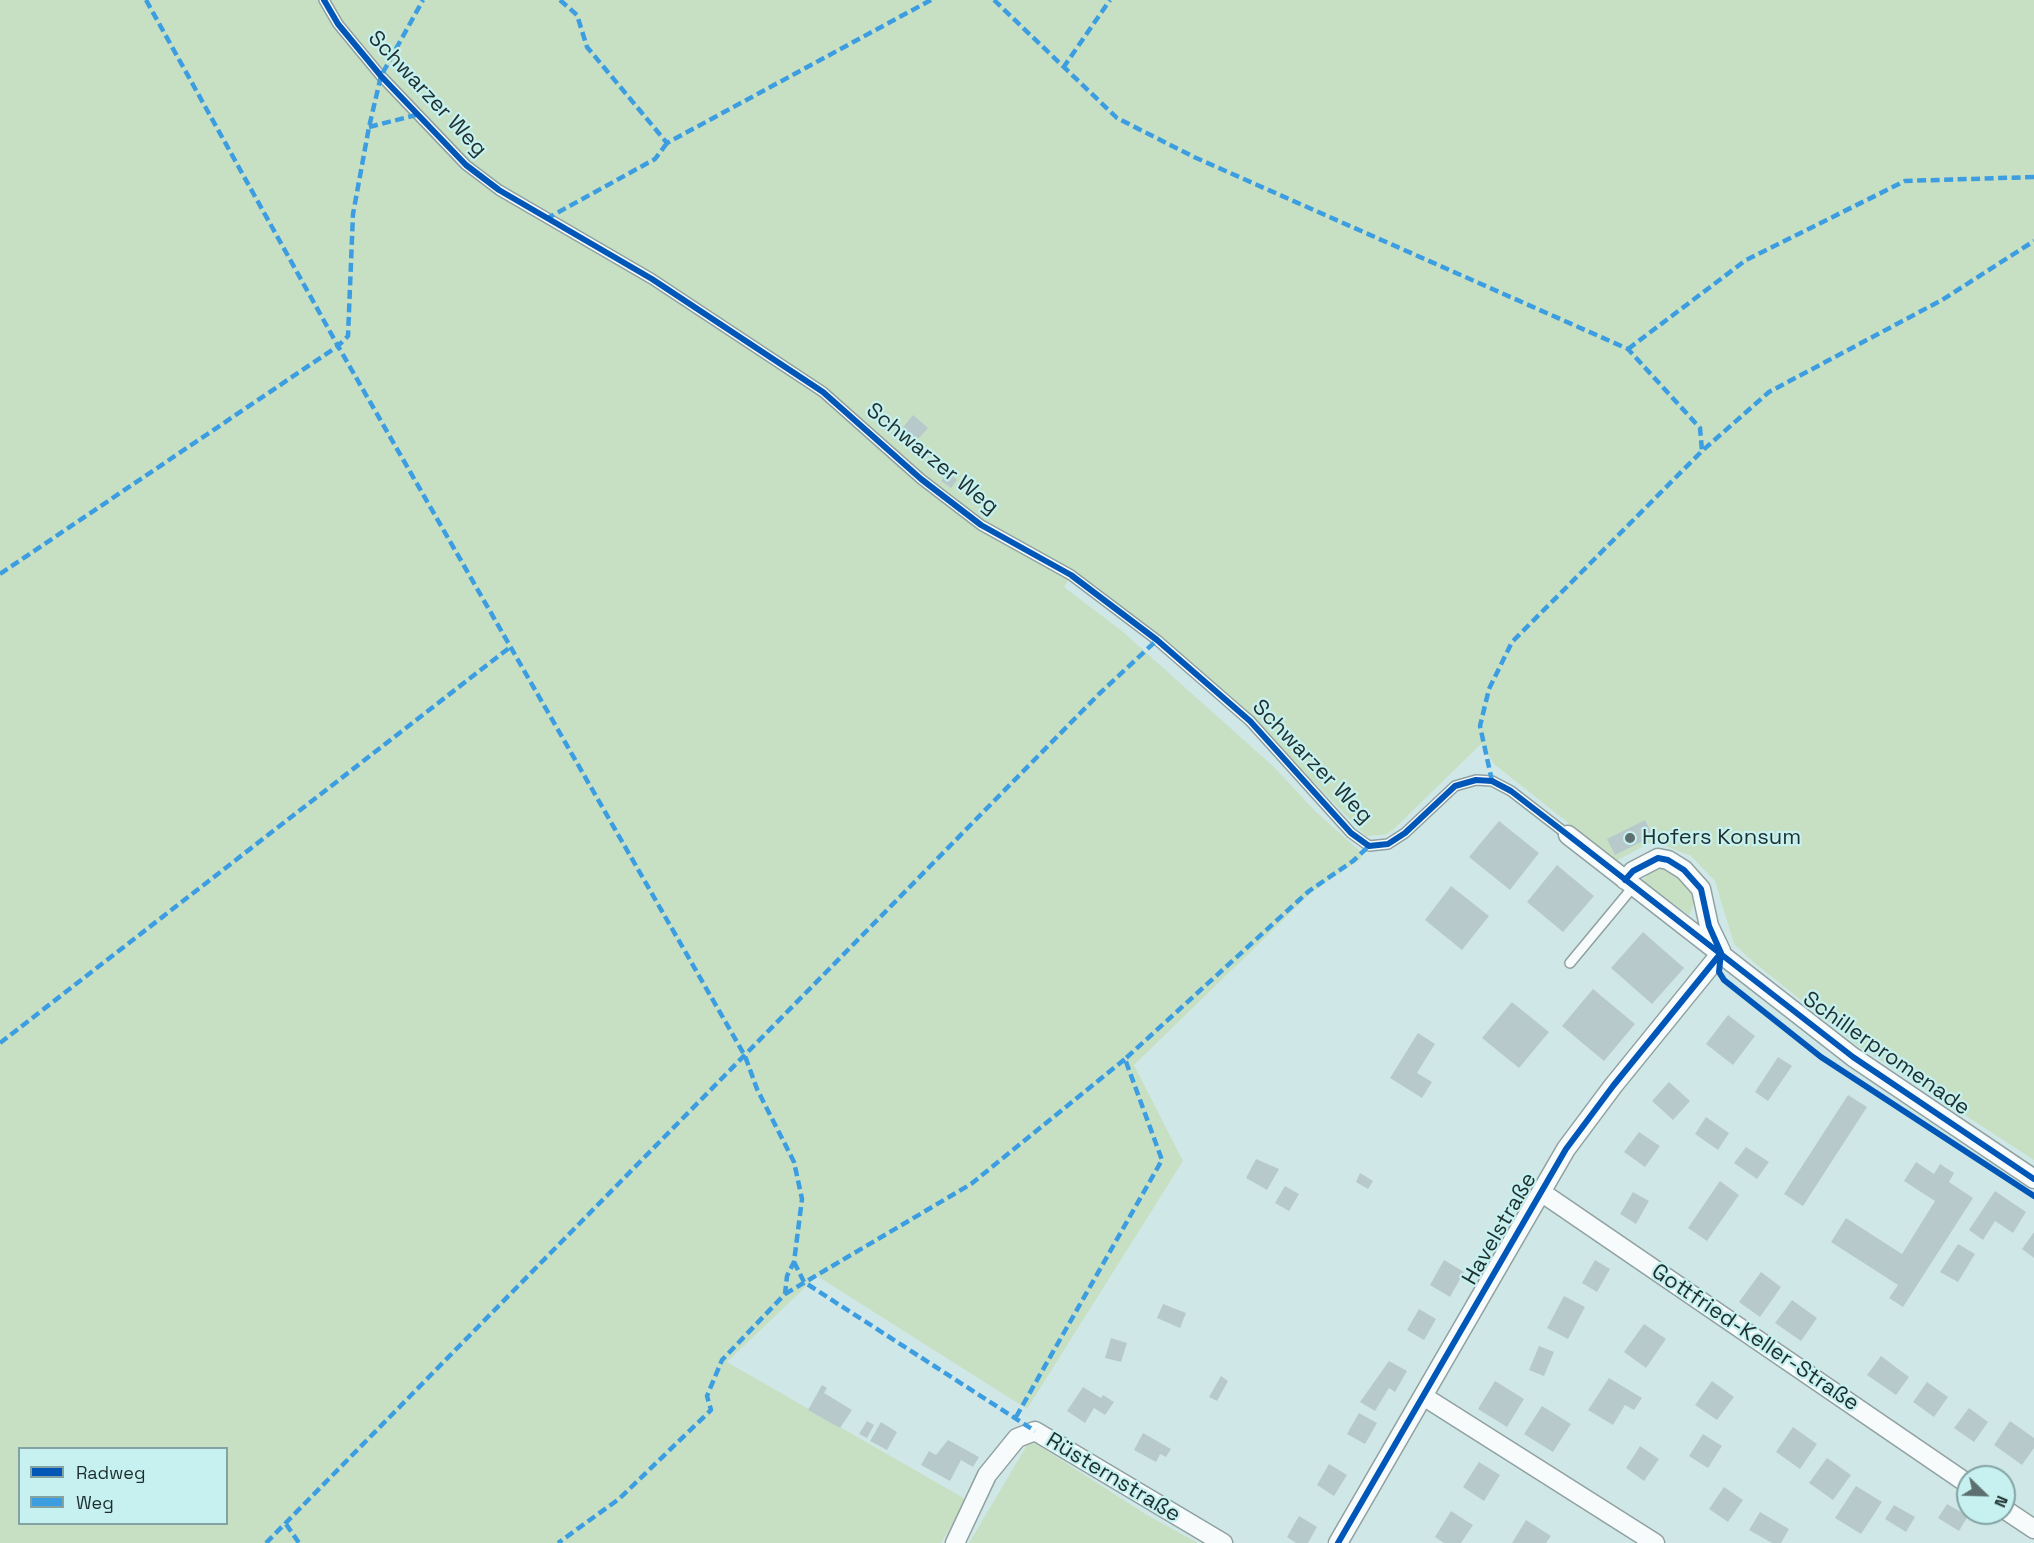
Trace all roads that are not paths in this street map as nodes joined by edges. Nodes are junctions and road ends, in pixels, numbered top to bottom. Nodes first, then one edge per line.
1 (324, 0) edge
2 (1568, 835) joint
3 (1610, 868) joint
4 (1629, 884) junction
5 (1721, 953) junction
6 (1570, 963) dead end
7 (2034, 1179) edge
8 (1541, 1192) junction
9 (1423, 1396) junction
10 (1956, 1476) edge
11 (2016, 1517) edge
12 (2034, 1529) edge
13 (956, 1543) edge
14 (1223, 1543) edge
15 (1338, 1543) edge
16 (1655, 1543) edge

1 - 2 lane, Schwarzer Weg
2 - 3 street, Schwarzer Weg
3 - 4 street, Schillerpromenade
4 - 5 street, Schillerpromenade
4 - 5 street, Schillerpromenade
4 - 6 lane
5 - 7 street, Schillerpromenade
5 - 8 street, Havelstraße
8 - 9 street, Havelstraße
8 - 10 street, Gottfried-Keller-Straße
9 - 15 street, Havelstraße
9 - 16 street
11 - 12 street
13 - 14 street, Rüsternstraße

